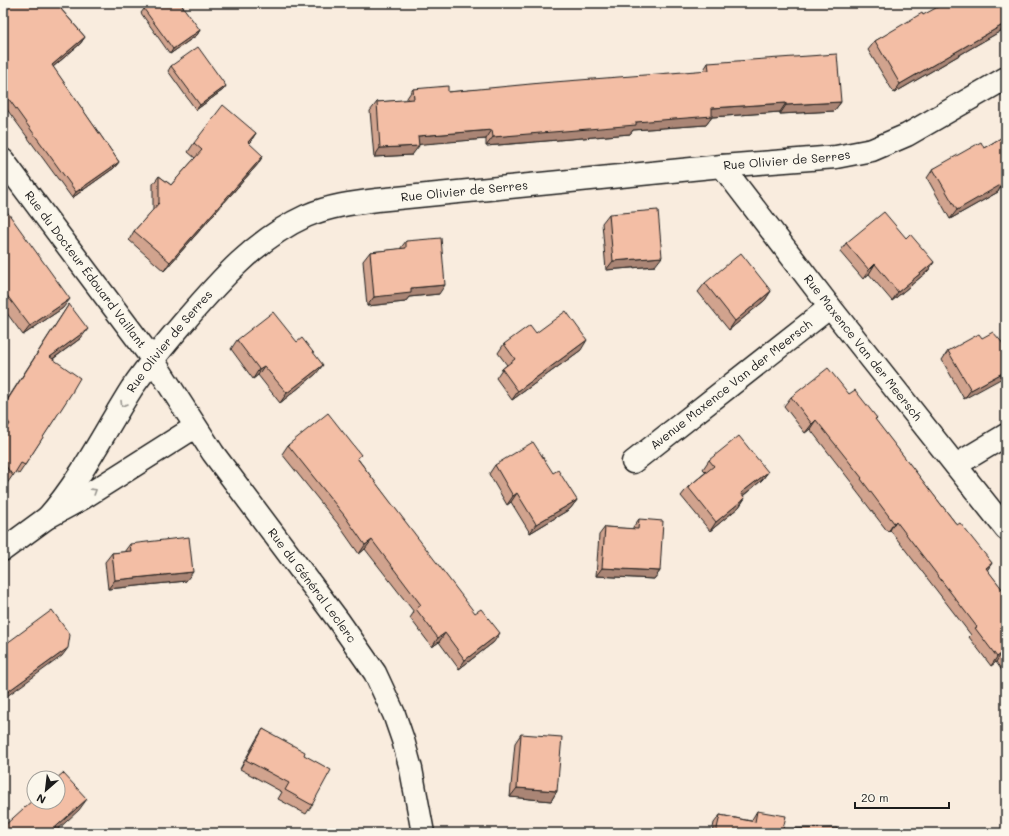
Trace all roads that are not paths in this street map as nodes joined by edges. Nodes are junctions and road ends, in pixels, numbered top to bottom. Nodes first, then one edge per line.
1 (1006, 78) edge
2 (3, 160) edge
3 (722, 166) junction
4 (830, 307) junction
5 (153, 360) junction
6 (195, 427) junction
7 (1006, 435) edge
8 (633, 462) dead end
9 (956, 465) junction
10 (48, 517) junction
11 (1006, 529) edge
12 (3, 550) edge
13 (424, 833) edge

1 - 3 street, Rue Olivier de Serres
2 - 5 street, Rue du Docteur Édouard Vaillant
3 - 4 street, Rue Maxence Van der Meersch
3 - 5 street, Rue Olivier de Serres
4 - 8 street, Avenue Maxence Van der Meersch
4 - 9 street, Rue Maxence Van der Meersch
5 - 6 street, Rue du Général Leclerc
5 -> 10 street, Rue Olivier de Serres
10 -> 6 street, Rue Olivier de Serres
6 - 13 street, Rue du Général Leclerc
7 - 9 street
9 - 11 street, Rue Maxence Van der Meersch
10 - 12 street, Rue Olivier de Serres

